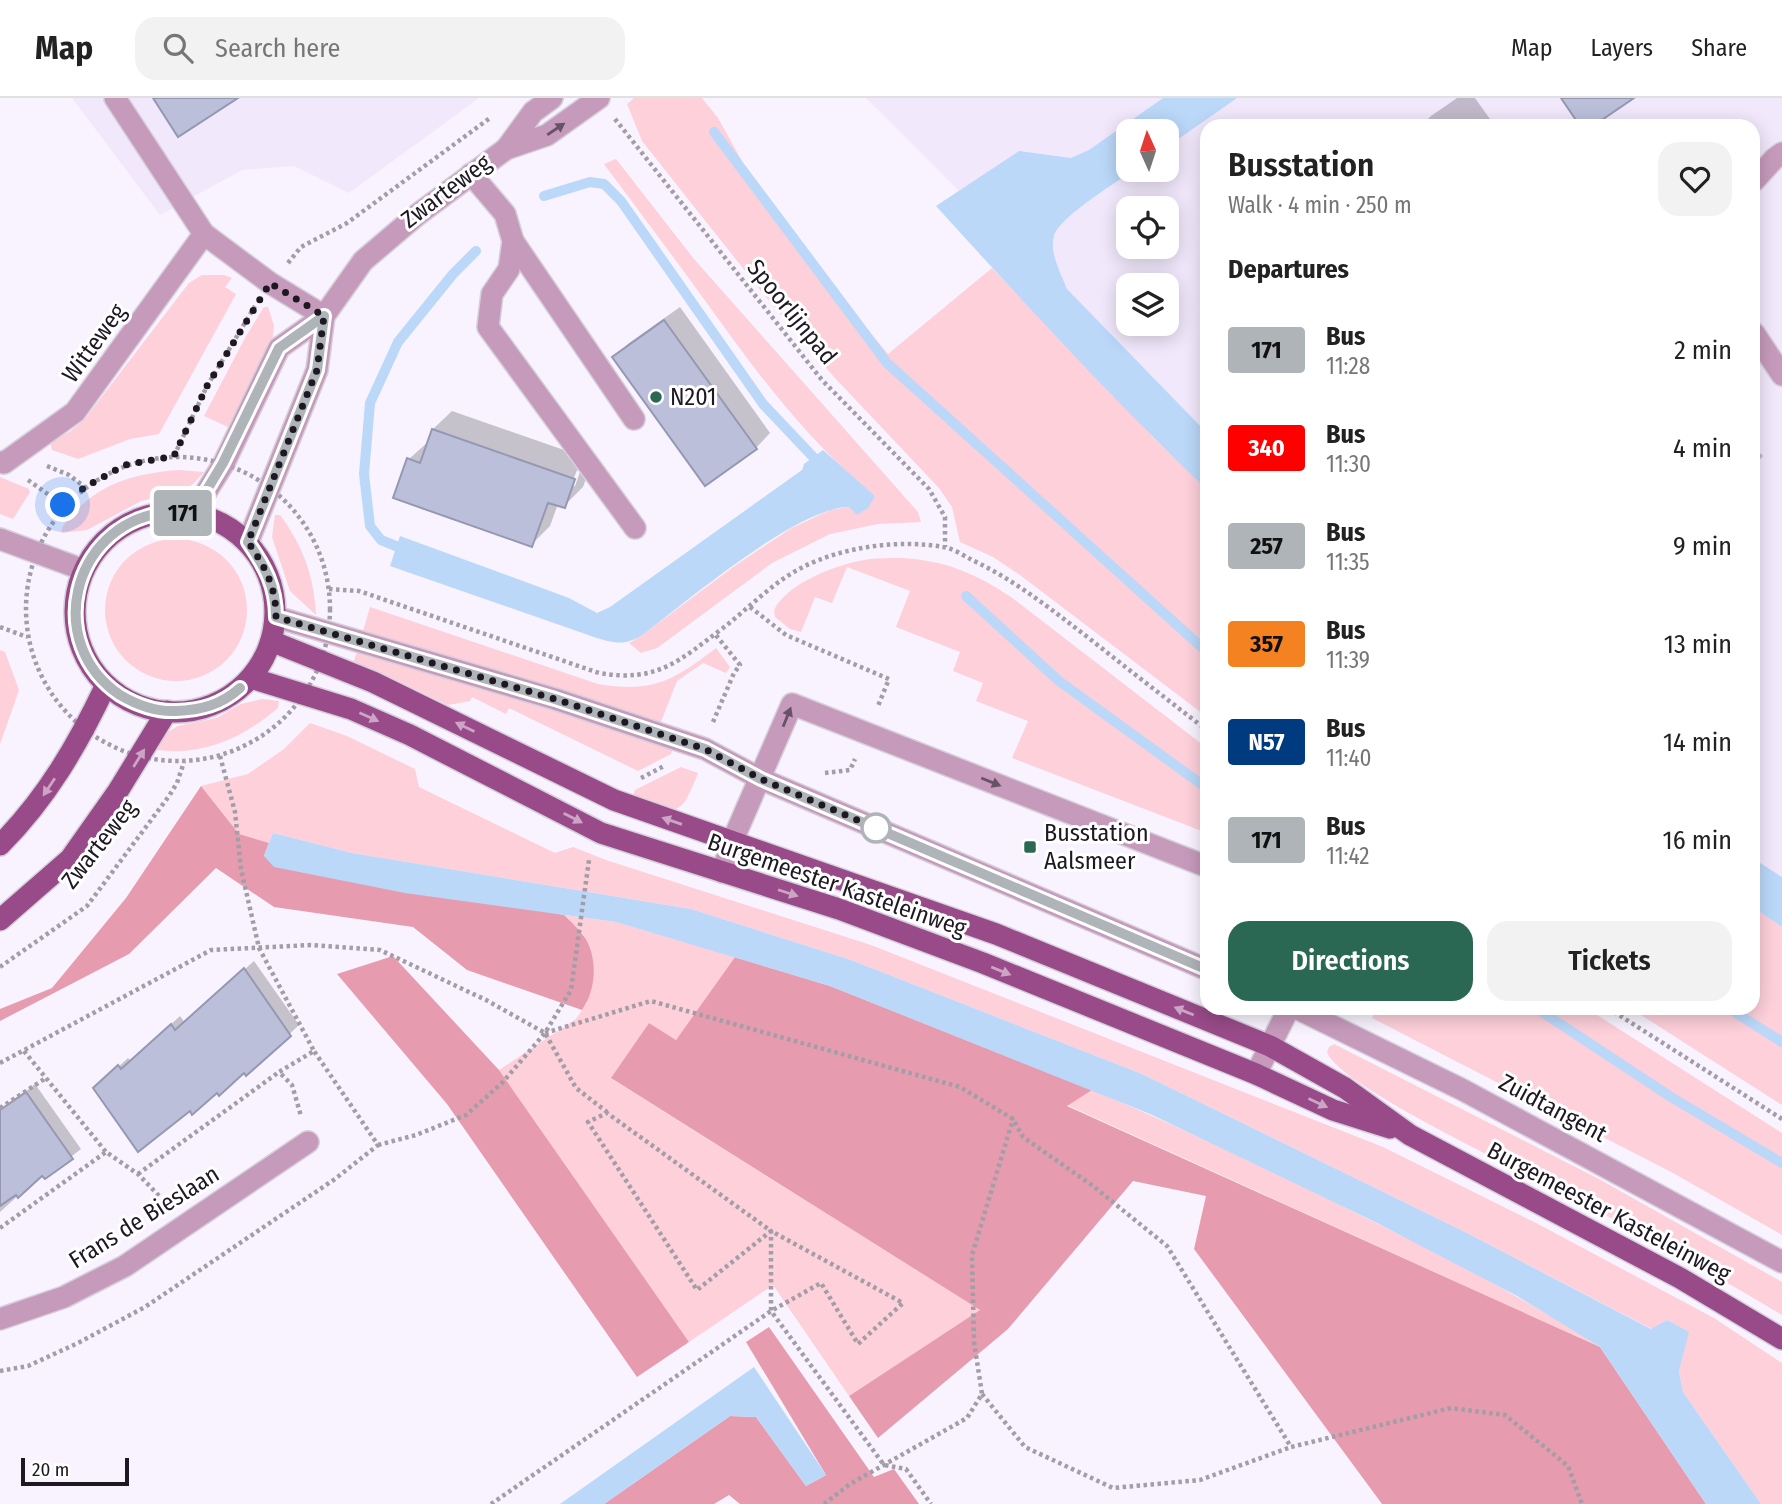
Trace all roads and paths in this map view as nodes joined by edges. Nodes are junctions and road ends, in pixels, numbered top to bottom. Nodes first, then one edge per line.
1 (115, 98) edge
2 (552, 98) edge
3 (605, 105) edge
4 (492, 116) dead end
5 (506, 149) junction
6 (1782, 153) edge
7 (471, 174) junction
8 (1760, 174) edge
9 (204, 234) junction
10 (513, 241) junction
11 (270, 283) junction
12 (324, 316) junction
13 (1760, 342) edge
14 (1782, 375) edge
15 (634, 419) dead end
16 (2, 462) edge
17 (290, 488) dead end
18 (285, 501) dead end
19 (63, 505) junction
20 (193, 513) junction
21 (635, 528) dead end
22 (0, 539) edge
23 (248, 542) junction
24 (945, 547) junction
25 (35, 553) junction
26 (84, 570) junction
27 (329, 589) dead end
28 (750, 607) junction
29 (276, 617) junction
30 (0, 627) edge
31 (715, 634) junction
32 (27, 637) junction
33 (271, 641) junction
34 (251, 678) junction
35 (889, 679) dead end
36 (106, 685) junction
37 (167, 711) junction
38 (1200, 725) edge
39 (84, 730) junction
40 (703, 748) junction
41 (219, 756) dead end
42 (140, 757) junction
43 (761, 779) junction
44 (732, 842) junction
45 (0, 845) edge
46 (1200, 864) edge
47 (722, 872) junction
48 (586, 881) dead end
49 (0, 920) edge
50 (259, 948) junction
51 (0, 967) edge
52 (1200, 967) edge
53 (1286, 1015) edge
54 (1310, 1015) edge
55 (1619, 1015) edge
56 (545, 1033) junction
57 (1270, 1046) junction
58 (24, 1051) junction
59 (314, 1051) junction
60 (0, 1063) edge
61 (279, 1072) junction
62 (1256, 1074) junction
63 (46, 1078) junction
64 (0, 1108) edge
65 (607, 1113) junction
66 (1013, 1119) junction
67 (1782, 1119) edge
68 (1410, 1135) junction
69 (308, 1142) joint
70 (378, 1145) junction
71 (106, 1152) junction
72 (138, 1174) junction
73 (186, 1224) junction
74 (0, 1228) edge
75 (771, 1231) junction
76 (1782, 1262) edge
77 (771, 1311) junction
78 (0, 1319) edge
79 (1782, 1339) edge
80 (0, 1371) edge
81 (982, 1394) junction
82 (1291, 1447) junction
83 (884, 1465) junction
84 (491, 1504) edge
85 (824, 1504) edge
86 (931, 1504) edge
87 (1582, 1504) edge

1 - 9 street
2 - 5 street, Zwarteweg
5 -> 3 street, Zwarteweg
3 - 24 path, Spoorlijnpad
4 - 11 path, Zwarteweg
5 - 7 street, Zwarteweg
6 - 8 street
7 - 10 street
7 - 12 street, Zwarteweg
9 - 11 street
9 - 16 street, Witteweg
10 - 15 street
10 - 21 street
11 - 12 street
11 - 19 path, Zwarteweg
12 - 20 street, Zwarteweg
12 - 23 street, Zwarteweg
13 - 14 street
16 - 19 path
17 - 18 path
19 - 25 path
20 - 23 main road
20 - 26 main road
22 - 25 street
23 - 29 main road
24 - 28 path
24 - 38 path
25 - 26 street
25 - 32 path
26 - 36 main road
27 - 31 path
28 - 31 path
28 - 35 path
29 - 33 main road
29 - 40 street
30 - 32 path
31 - 40 path
32 - 39 path
33 - 34 main road
44 -> 33 main road, Burgemeester Kasteleinweg
34 - 37 main road
34 -> 47 main road, Burgemeester Kasteleinweg
36 - 37 main road
36 - 39 main road
37 - 42 main road, Zwarteweg
39 - 42 path
39 -> 45 main road
40 - 43 street
41 - 50 path
49 -> 42 main road, Zwarteweg
42 - 51 path, Zwarteweg
43 - 44 street
43 -> 46 street
43 - 52 street
44 - 47 street
57 -> 44 main road, Burgemeester Kasteleinweg
47 -> 62 main road, Burgemeester Kasteleinweg
48 - 56 path
50 - 56 path
50 - 58 path
50 - 59 path
53 - 57 street
54 - 76 street, Zuidtangent
55 - 67 path
56 - 65 path
56 - 66 path
56 - 70 path
57 - 62 street
57 - 68 main road, Burgemeester Kasteleinweg
58 - 60 path
58 - 63 path
59 - 61 path
59 - 70 path
61 - 69 path
61 - 72 path
62 -> 68 main road, Burgemeester Kasteleinweg
63 - 64 path
63 - 71 path
65 - 75 path
65 - 75 path
66 - 81 path
66 - 82 path
68 - 79 main road, Burgemeester Kasteleinweg
69 - 73 street, Frans de Bieslaan
70 - 80 path
71 - 72 path
71 - 74 path
72 - 73 path
73 - 78 street, Frans de Bieslaan
75 - 77 path
75 - 77 path
77 - 83 path
77 - 84 path
81 - 82 path
81 - 83 path
82 - 87 path
83 - 85 path
83 - 86 path

